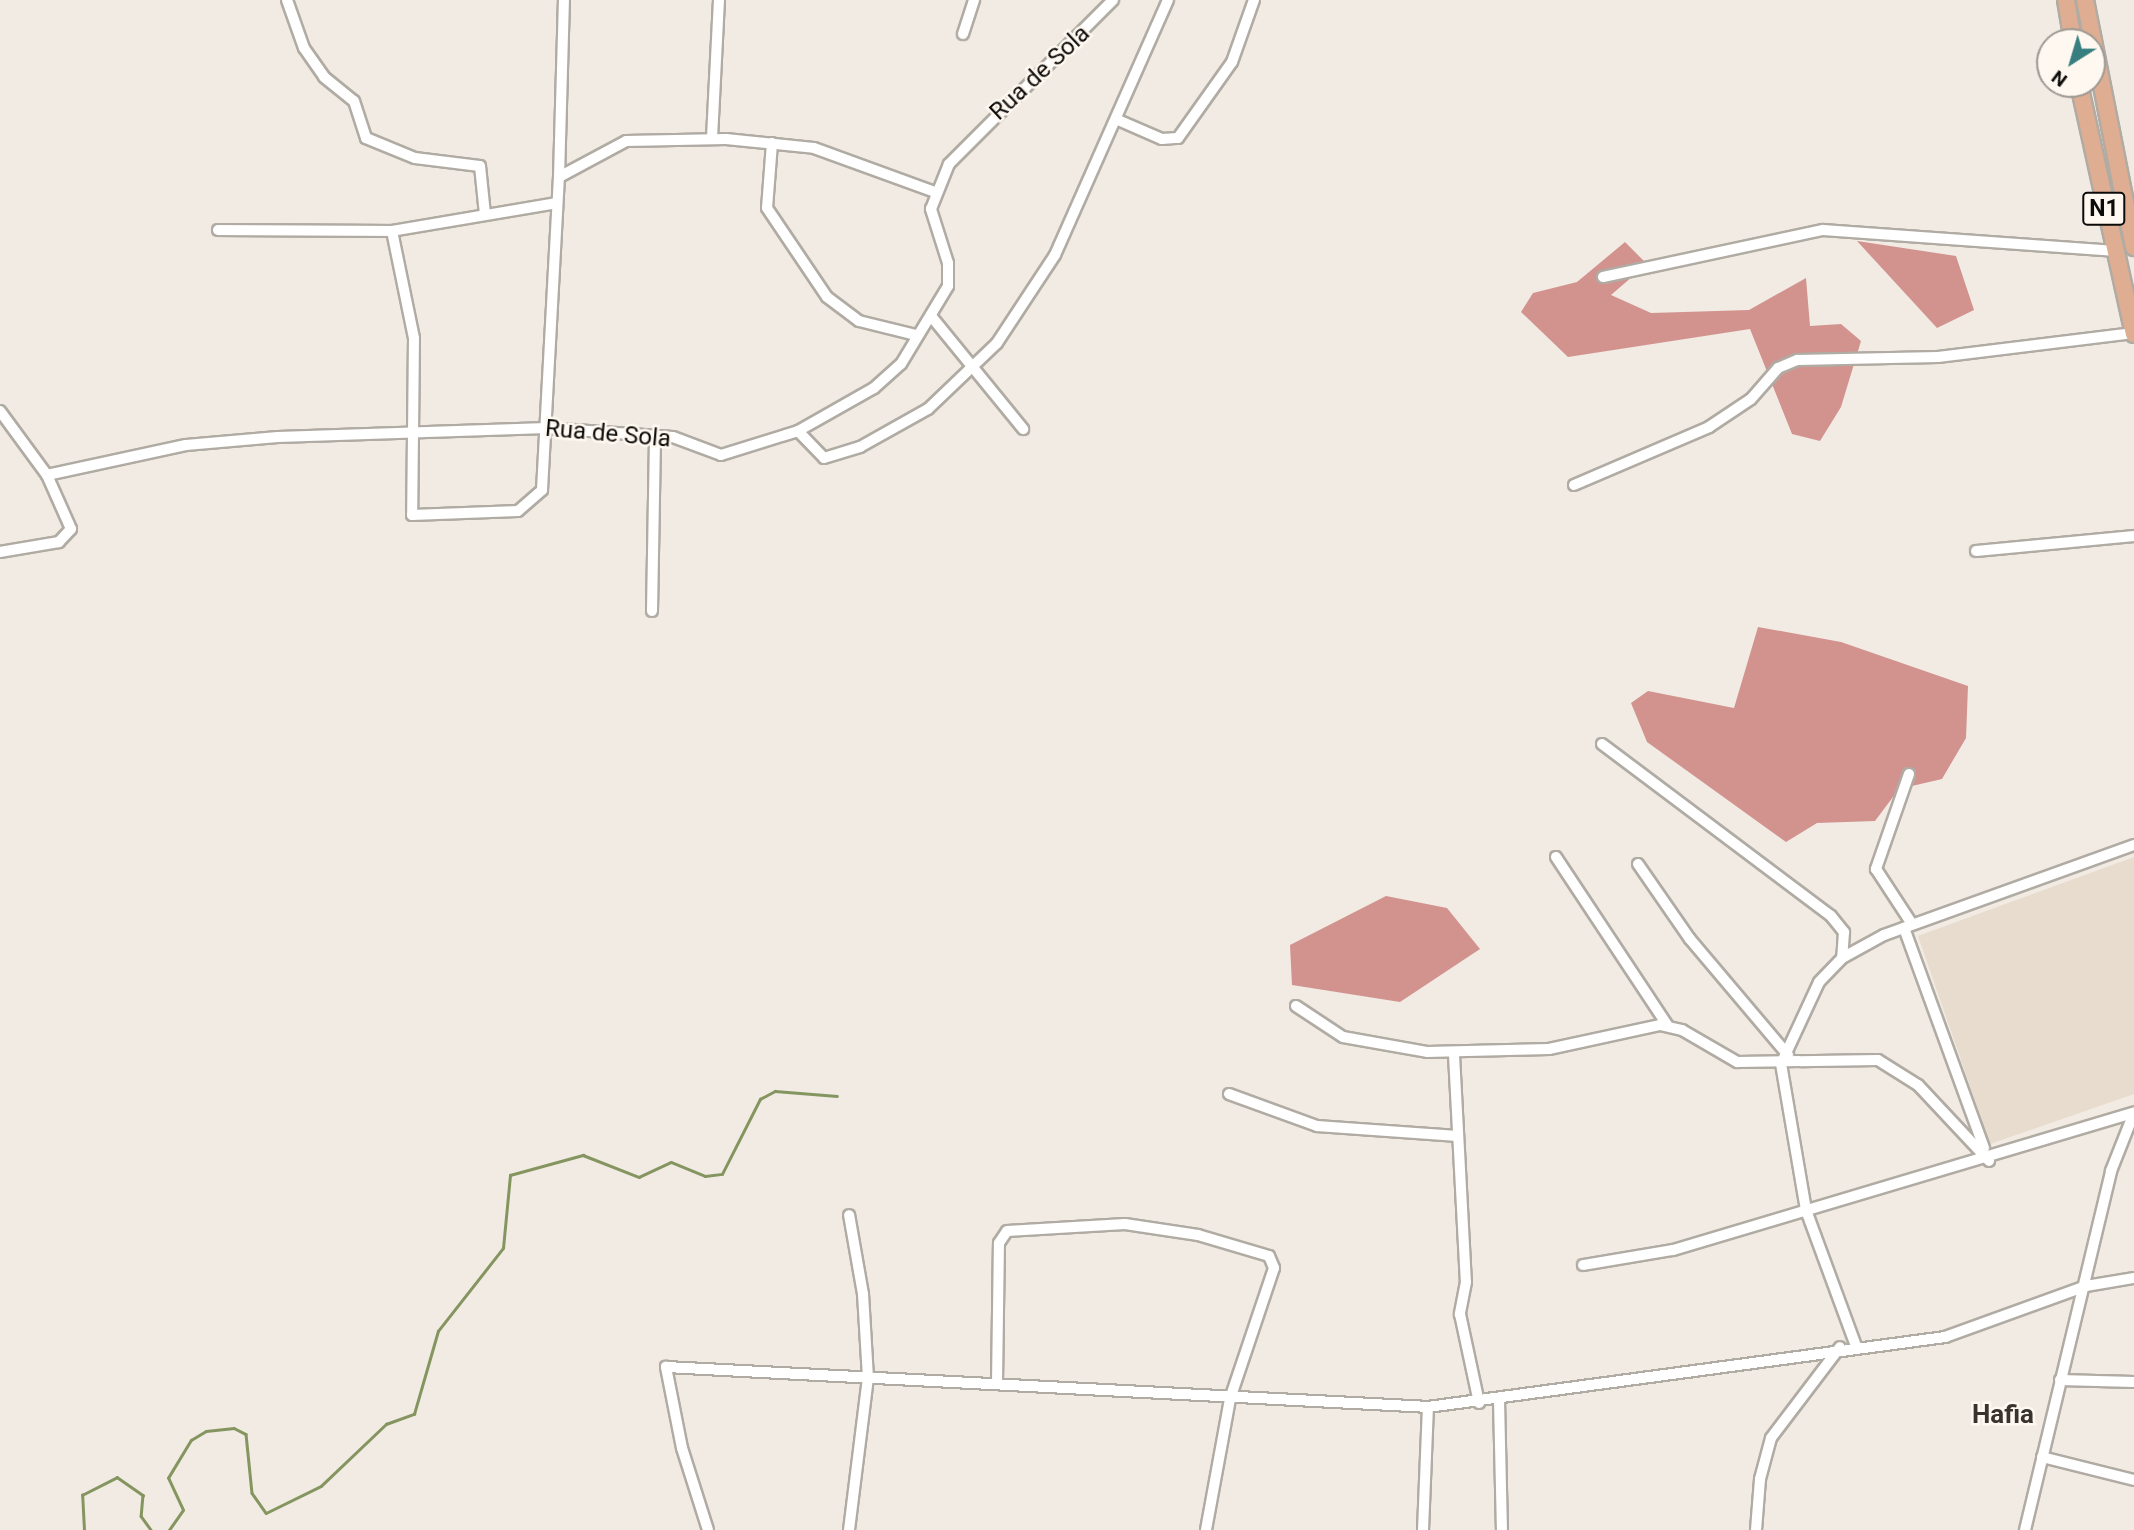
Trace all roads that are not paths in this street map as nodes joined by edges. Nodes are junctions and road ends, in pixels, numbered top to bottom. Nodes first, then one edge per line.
1 (287, 0) edge
2 (564, 0) edge
3 (719, 0) edge
4 (974, 0) edge
5 (1113, 0) edge
6 (1168, 0) edge
7 (1254, 0) edge
8 (2066, 0) edge
9 (2085, 0) edge
10 (2071, 28) edge
11 (964, 34) dead end
12 (2083, 98) edge
13 (1118, 120) junction
14 (712, 138) junction
15 (772, 142) junction
16 (559, 177) junction
17 (935, 192) junction
18 (557, 203) junction
19 (485, 214) junction
20 (218, 230) dead end
21 (392, 231) junction
22 (2134, 247) edge
23 (2114, 251) junction
24 (1603, 277) dead end
25 (931, 316) junction
26 (2134, 334) edge
27 (916, 335) junction
28 (972, 368) junction
29 (0, 411) edge
30 (547, 428) junction
31 (1023, 429) dead end
32 (797, 430) junction
33 (413, 435) junction
34 (655, 436) junction
35 (47, 475) junction
36 (1574, 485) dead end
37 (2134, 536) edge
38 (1976, 551) dead end
39 (0, 552) edge
40 (652, 611) dead end
41 (1602, 744) dead end
42 (1909, 774) dead end
43 (2134, 845) edge
44 (1556, 857) dead end
45 (1638, 864) dead end
46 (1908, 926) junction
47 (1842, 958) junction
48 (1296, 1006) dead end
49 (1668, 1026) junction
50 (1454, 1055) junction
51 (1784, 1060) junction
52 (1229, 1094) dead end
53 (1458, 1136) junction
54 (1985, 1150) junction
55 (1989, 1161) junction
56 (1807, 1210) junction
57 (849, 1216) dead end
58 (1583, 1265) dead end
59 (2134, 1278) edge
60 (2086, 1286) junction
61 (1856, 1346) junction
62 (1840, 1347) junction
63 (868, 1378) junction
64 (2060, 1381) junction
65 (2134, 1382) edge
66 (997, 1383) junction
67 (1230, 1399) junction
68 (1499, 1400) junction
69 (1479, 1403) junction
70 (1428, 1407) junction
71 (2042, 1457) junction
72 (2134, 1480) edge
73 (708, 1530) edge
74 (849, 1530) edge
75 (1206, 1530) edge
76 (1423, 1530) edge
77 (1502, 1530) edge
78 (1756, 1530) edge
79 (2025, 1530) edge

1 - 19 street
2 - 16 street
3 - 14 street
4 - 11 street
5 - 17 street, Rua de Sola
6 - 13 street
7 - 13 street
8 - 10 main road
9 - 22 main road, N1
12 - 23 main road, N1
13 - 28 street
14 - 15 street
14 - 16 street
15 - 17 street
15 - 27 street
16 - 18 street
17 - 25 street, Rua de Sola
18 - 19 street
18 - 30 street
19 - 21 street
20 - 21 street
21 - 33 street
23 - 24 street
23 - 26 main road, N1
25 - 27 street, Rua de Sola
25 - 28 street
26 - 36 street
27 - 32 street, Rua de Sola
28 - 31 street
28 - 32 street
29 - 35 street
30 - 33 street, Rua de Sola
30 - 33 street
30 - 34 street, Rua de Sola
32 - 34 street, Rua de Sola
33 - 35 street, Rua de Sola
34 - 40 street
35 - 39 street
37 - 38 street
41 - 47 street
42 - 46 street
43 - 46 street
44 - 49 street
45 - 51 street
46 - 47 street
46 - 54 street
47 - 51 street
48 - 50 street
49 - 50 street
49 - 51 street
50 - 53 street
51 - 54 street
51 - 56 street
52 - 53 street
53 - 69 street
54 - 55 street
55 - 56 street
55 - 60 street
56 - 58 street
56 - 61 street
57 - 63 street
59 - 60 street
60 - 61 street
60 - 64 street
61 - 62 street
62 - 68 street
62 - 78 street
63 - 66 street
63 - 73 street
63 - 74 street
64 - 65 street
64 - 71 street
66 - 67 street
66 - 67 street
67 - 70 street
67 - 75 street
68 - 69 street
68 - 77 street
69 - 70 street
70 - 76 street
71 - 72 street
71 - 79 street

